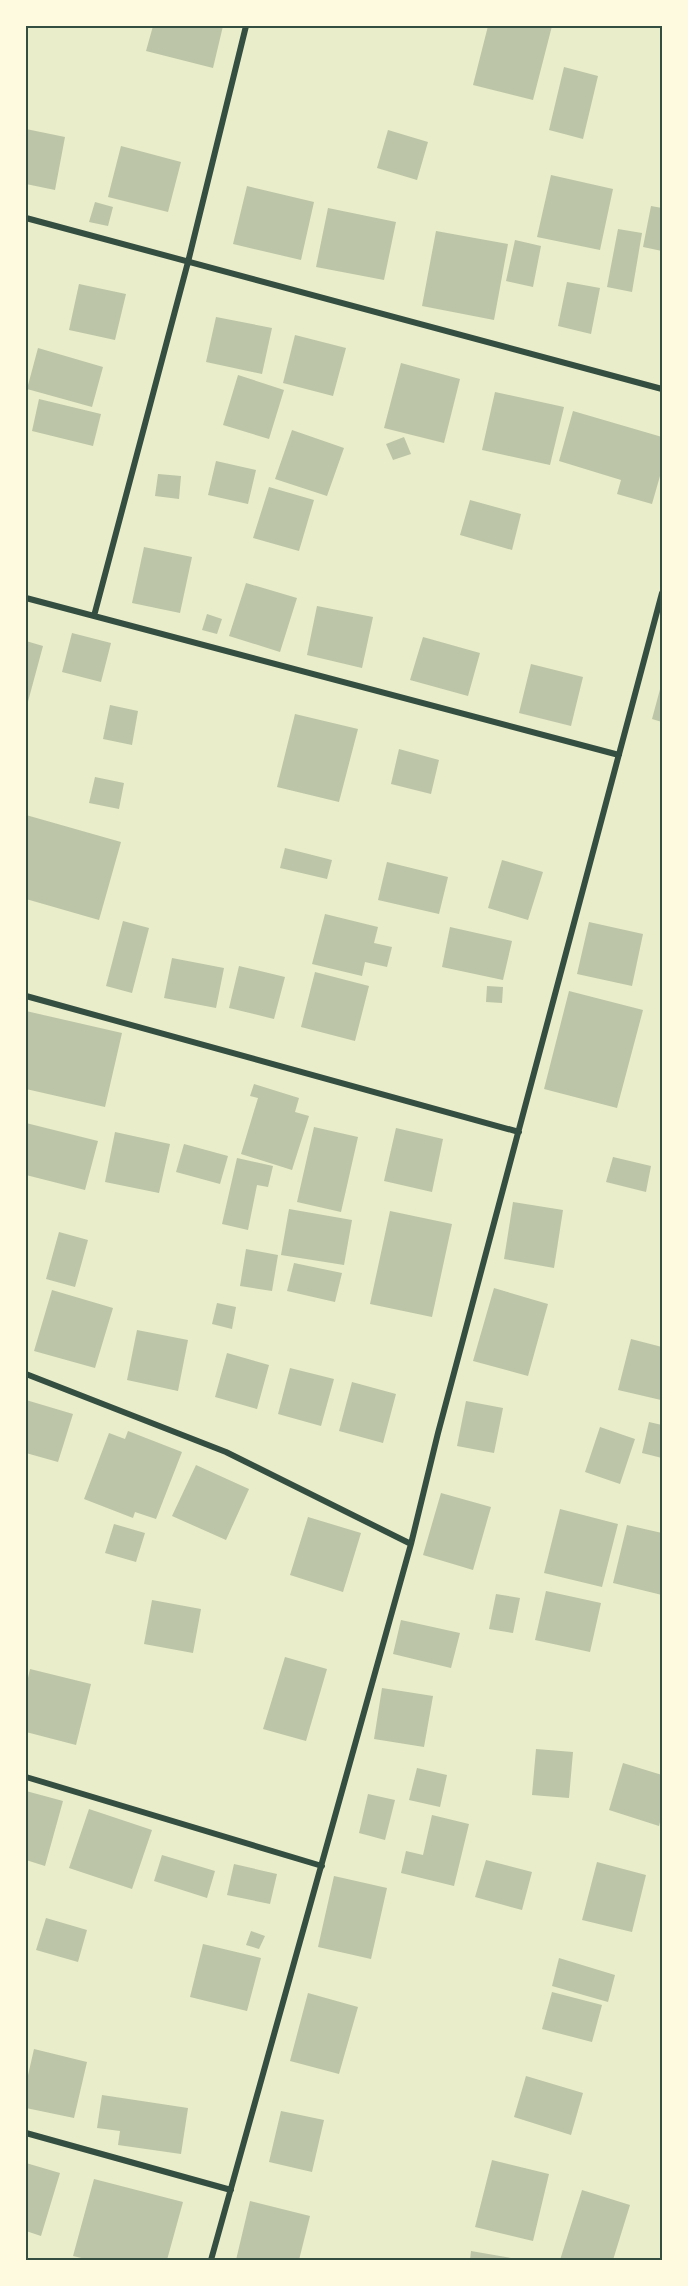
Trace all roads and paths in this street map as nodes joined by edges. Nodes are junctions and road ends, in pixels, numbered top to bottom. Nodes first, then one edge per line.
1 (246, 26) edge
2 (26, 218) edge
3 (188, 262) junction
4 (663, 389) edge
5 (663, 593) edge
6 (26, 598) edge
7 (94, 616) junction
8 (619, 755) junction
9 (26, 996) edge
10 (519, 1132) junction
11 (26, 1374) edge
12 (411, 1544) junction
13 (26, 1777) edge
14 (322, 1866) junction
15 (26, 2133) edge
16 (231, 2190) junction
17 (211, 2260) edge

1 - 3 street
2 - 3 street
3 - 4 street
3 - 7 street
5 - 8 street
6 - 7 street
7 - 8 street
8 - 10 street
9 - 10 street
10 - 12 street
11 - 12 street
12 - 14 street
13 - 14 street
14 - 16 street
15 - 16 street
16 - 17 street

